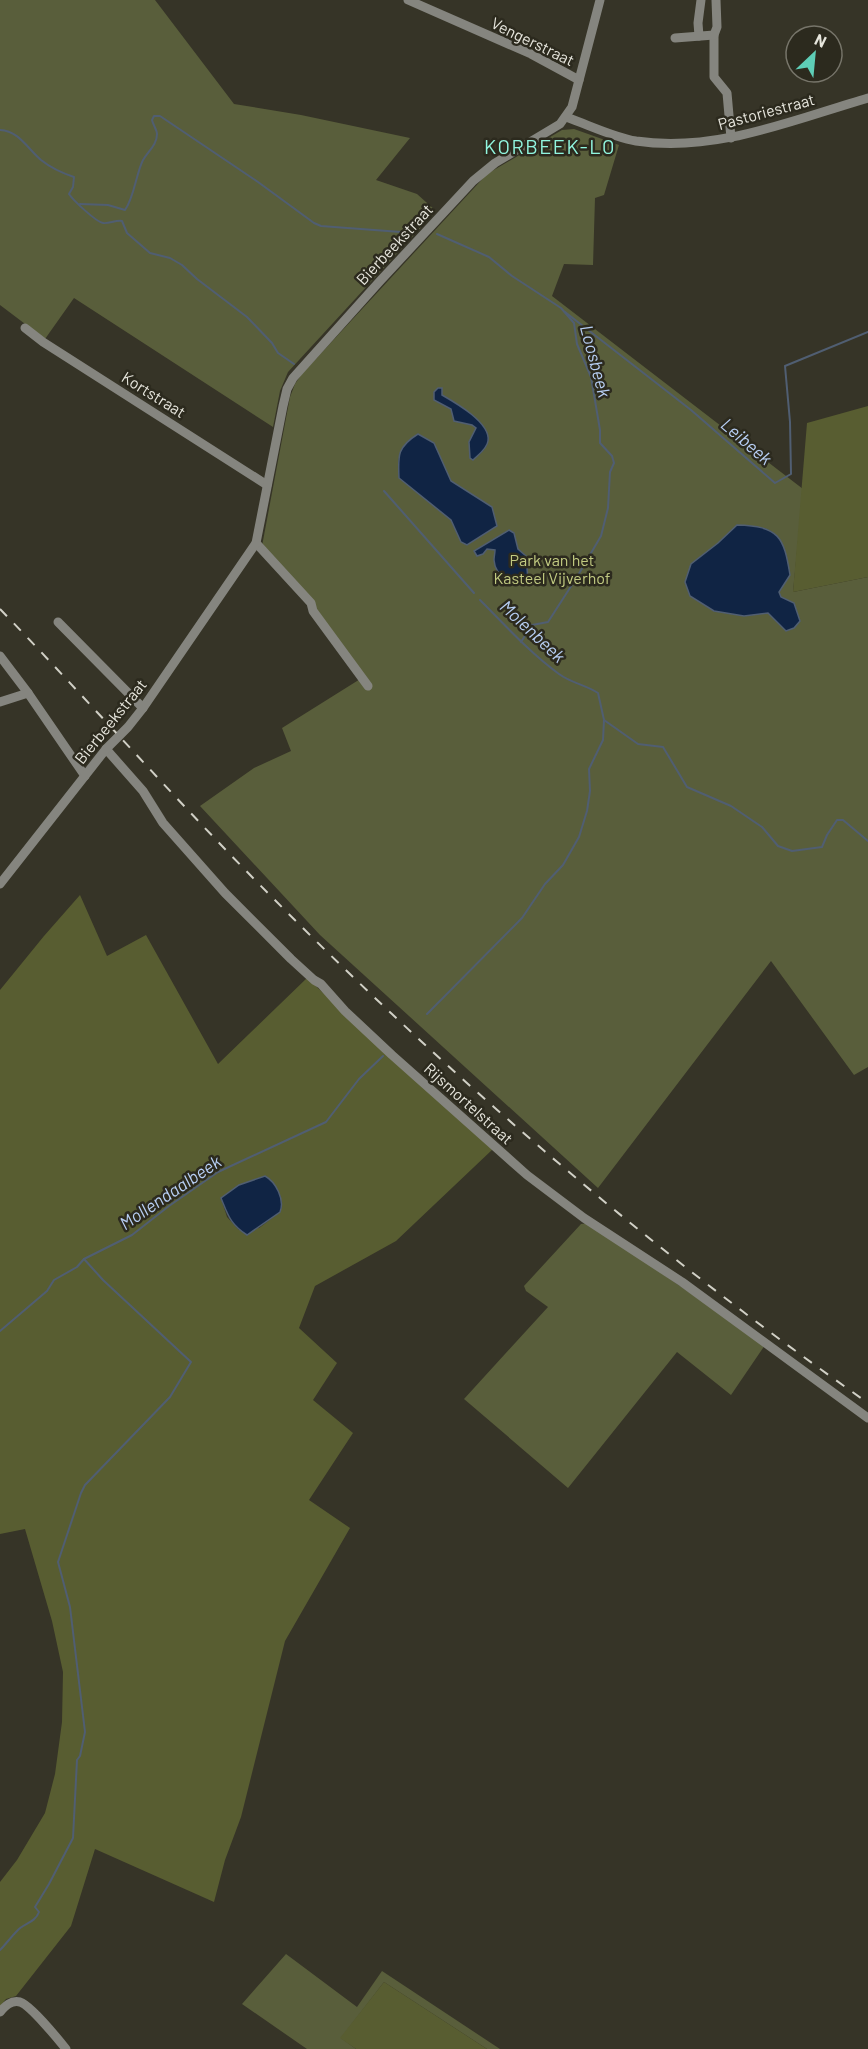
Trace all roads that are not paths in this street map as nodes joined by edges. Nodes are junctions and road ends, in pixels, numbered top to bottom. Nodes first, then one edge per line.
1 (408, 0) edge
2 (600, 0) edge
3 (702, 0) edge
4 (716, 0) edge
5 (714, 35) junction
6 (699, 36) junction
7 (675, 38) dead end
8 (579, 80) junction
9 (868, 98) edge
10 (566, 117) junction
11 (731, 138) junction
12 (25, 328) dead end
13 (267, 485) junction
14 (256, 543) junction
15 (58, 622) dead end
16 (0, 656) edge
17 (368, 686) dead end
18 (28, 693) junction
19 (0, 702) edge
20 (143, 708) junction
21 (106, 749) junction
22 (85, 776) junction
23 (0, 884) edge
24 (868, 1418) edge
25 (0, 2012) edge
26 (66, 2049) edge

1 - 8 street, Vengerstraat
2 - 8 street
3 - 6 street
4 - 5 street
5 - 6 street
5 - 11 street
6 - 7 street
8 - 10 street
9 - 11 street, Pastoriestraat
10 - 11 street, Pastoriestraat
10 - 13 street, Bierbeekstraat
12 - 13 street, Kortstraat
13 - 14 street, Bierbeekstraat
14 - 17 street
14 - 20 street, Bierbeekstraat
15 - 20 street
16 - 18 street
18 - 19 street
18 - 22 street
20 - 21 street, Bierbeekstraat
21 - 22 street, Bierbeekstraat
21 - 24 street, Rijsmortelstraat
22 - 23 street, Bierbeekstraat
25 - 26 street

